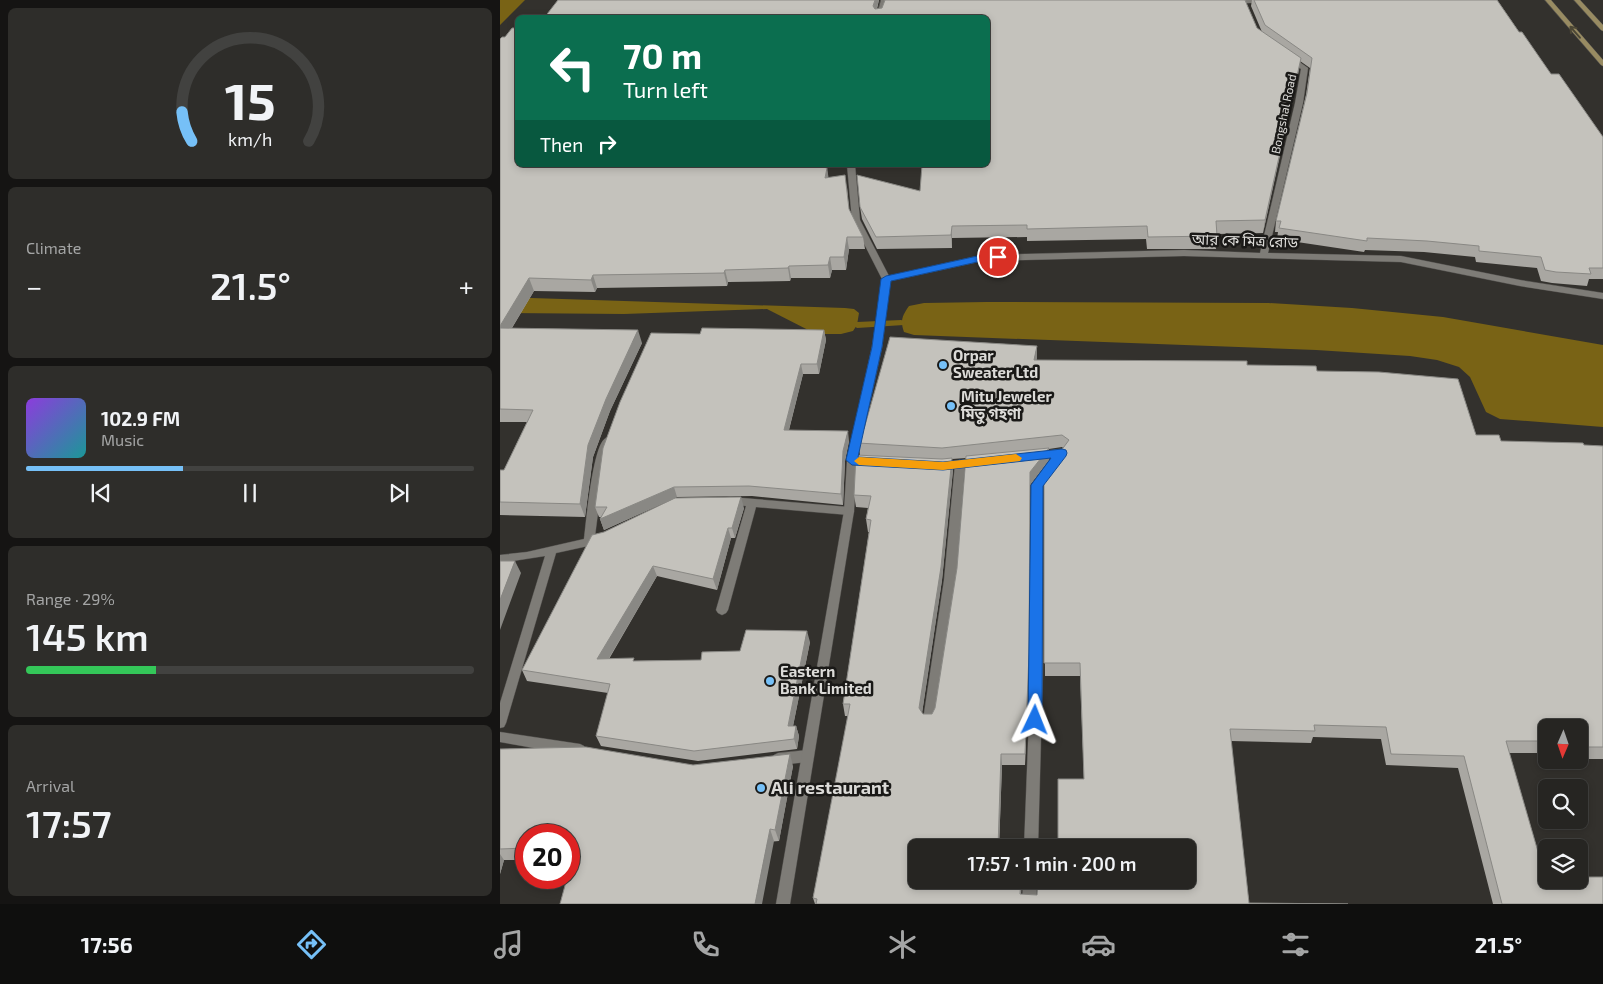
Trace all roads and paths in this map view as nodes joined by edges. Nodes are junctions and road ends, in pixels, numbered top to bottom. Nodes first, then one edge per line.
1 (884, 0) edge
2 (1268, 0) edge
3 (1548, 0) edge
4 (1577, 0) edge
5 (1245, 2) junction
6 (1227, 3) edge
7 (1248, 11) edge
8 (880, 15) edge
9 (1603, 29) edge
10 (1282, 52) edge
11 (1603, 64) edge
12 (851, 167) edge
13 (1262, 256) junction
14 (886, 282) junction
15 (1603, 296) edge
16 (611, 429) edge
17 (1025, 457) edge
18 (960, 464) edge
19 (719, 501) edge
20 (752, 502) junction
21 (849, 511) junction
22 (612, 534) edge
23 (589, 542) junction
24 (552, 550) junction
25 (500, 559) edge
26 (722, 610) dead end
27 (929, 720) edge
28 (500, 723) edge
29 (500, 737) edge
30 (594, 752) edge
31 (808, 756) junction
32 (762, 761) edge
33 (1031, 839) edge
34 (1030, 889) edge
35 (783, 904) edge
36 (1029, 904) edge

1 - 8 street
2 - 5 street
11 -> 3 main road
4 - 9 main road
5 - 6 street
5 - 7 street
10 - 13 street, Bongshal Road
12 - 14 street
13 - 14 street, আর কে মিত্র রোড
13 - 15 street, আর কে মিত্র রোড
14 - 21 street
16 - 23 street
17 - 33 street
18 - 27 street
19 - 20 street
20 - 21 street
20 - 26 street
21 - 31 street
22 - 23 street
23 - 24 street
24 - 25 street
24 - 28 street
29 - 30 street
31 - 32 street
31 - 35 street
34 - 36 street

